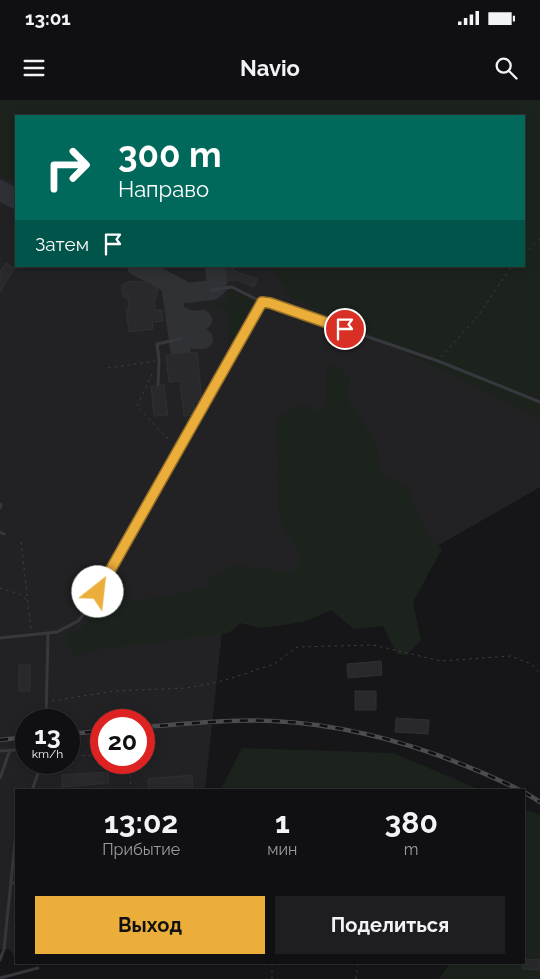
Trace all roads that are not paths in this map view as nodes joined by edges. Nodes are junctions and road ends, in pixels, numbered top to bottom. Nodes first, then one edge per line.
1 (212, 290) dead end
2 (262, 302) junction
3 (180, 339) dead end
4 (158, 385) dead end
5 (540, 402) edge
6 (48, 634) junction
7 (0, 638) edge
8 (46, 709) edge
9 (10, 750) junction
10 (15, 750) edge
11 (0, 751) edge
12 (38, 774) edge
13 (0, 778) edge
14 (32, 789) edge
15 (15, 841) edge
16 (10, 883) junction
17 (15, 883) edge
18 (0, 960) edge
19 (38, 968) dead end
20 (0, 978) edge

1 - 2 lane
2 - 5 lane
2 - 6 lane
3 - 4 lane
6 - 7 lane
6 - 8 lane
9 - 10 lane
9 - 11 lane
9 - 13 lane
12 - 14 lane
15 - 16 lane
16 - 17 lane
16 - 18 lane
19 - 20 lane

